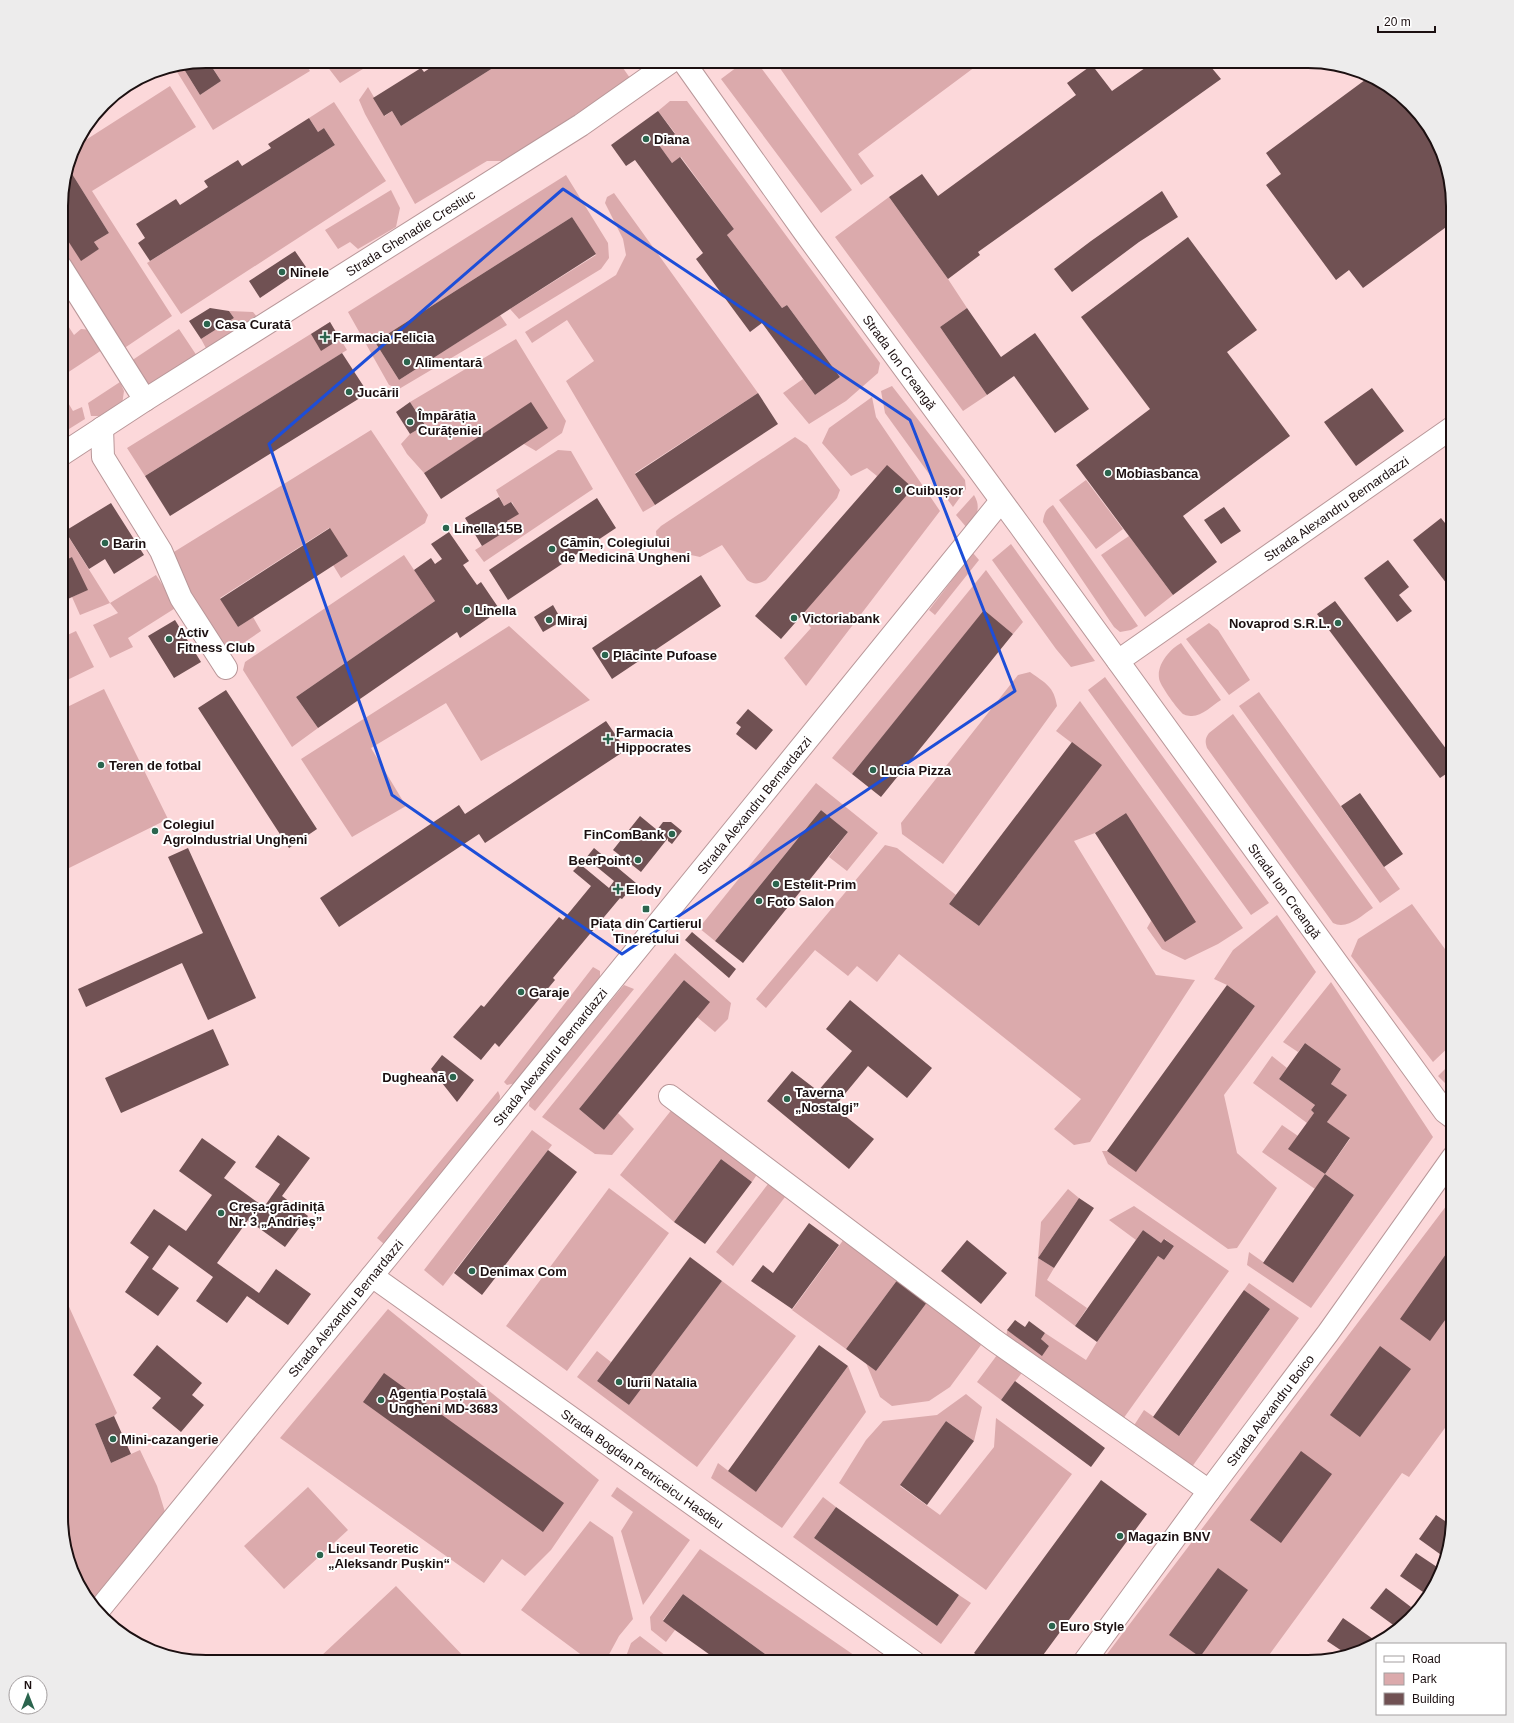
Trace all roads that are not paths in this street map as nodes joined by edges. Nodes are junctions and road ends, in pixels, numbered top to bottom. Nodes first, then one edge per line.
1 (662, 68) edge
2 (688, 68) edge
3 (68, 278) edge
4 (145, 400) junction
5 (102, 428) junction
6 (1446, 432) edge
7 (68, 450) edge
8 (1001, 501) junction
9 (1118, 661) junction
10 (226, 668) dead end
11 (670, 1096) dead end
12 (1446, 1112) edge
13 (1446, 1167) edge
14 (372, 1276) junction
15 (1209, 1491) junction
16 (101, 1607) edge
17 (904, 1655) edge
18 (1089, 1655) edge

1 - 4 street, Strada Ghenadie Crestiuc
2 - 8 street, Strada Ion Creangă
3 - 4 street
4 - 5 street, Strada Ghenadie Crestiuc
5 - 7 street, Strada Ghenadie Crestiuc
5 - 10 street
6 - 9 street, Strada Alexandru Bernardazzi
8 - 9 street, Strada Ion Creangă
8 - 14 street, Strada Alexandru Bernardazzi
9 - 12 street, Strada Ion Creangă
11 - 15 street
13 - 15 street, Strada Alexandru Boico
14 - 16 street, Strada Alexandru Bernardazzi
14 - 17 street, Strada Bogdan Petriceicu Hasdeu
15 - 18 street, Strada Alexandru Boico

